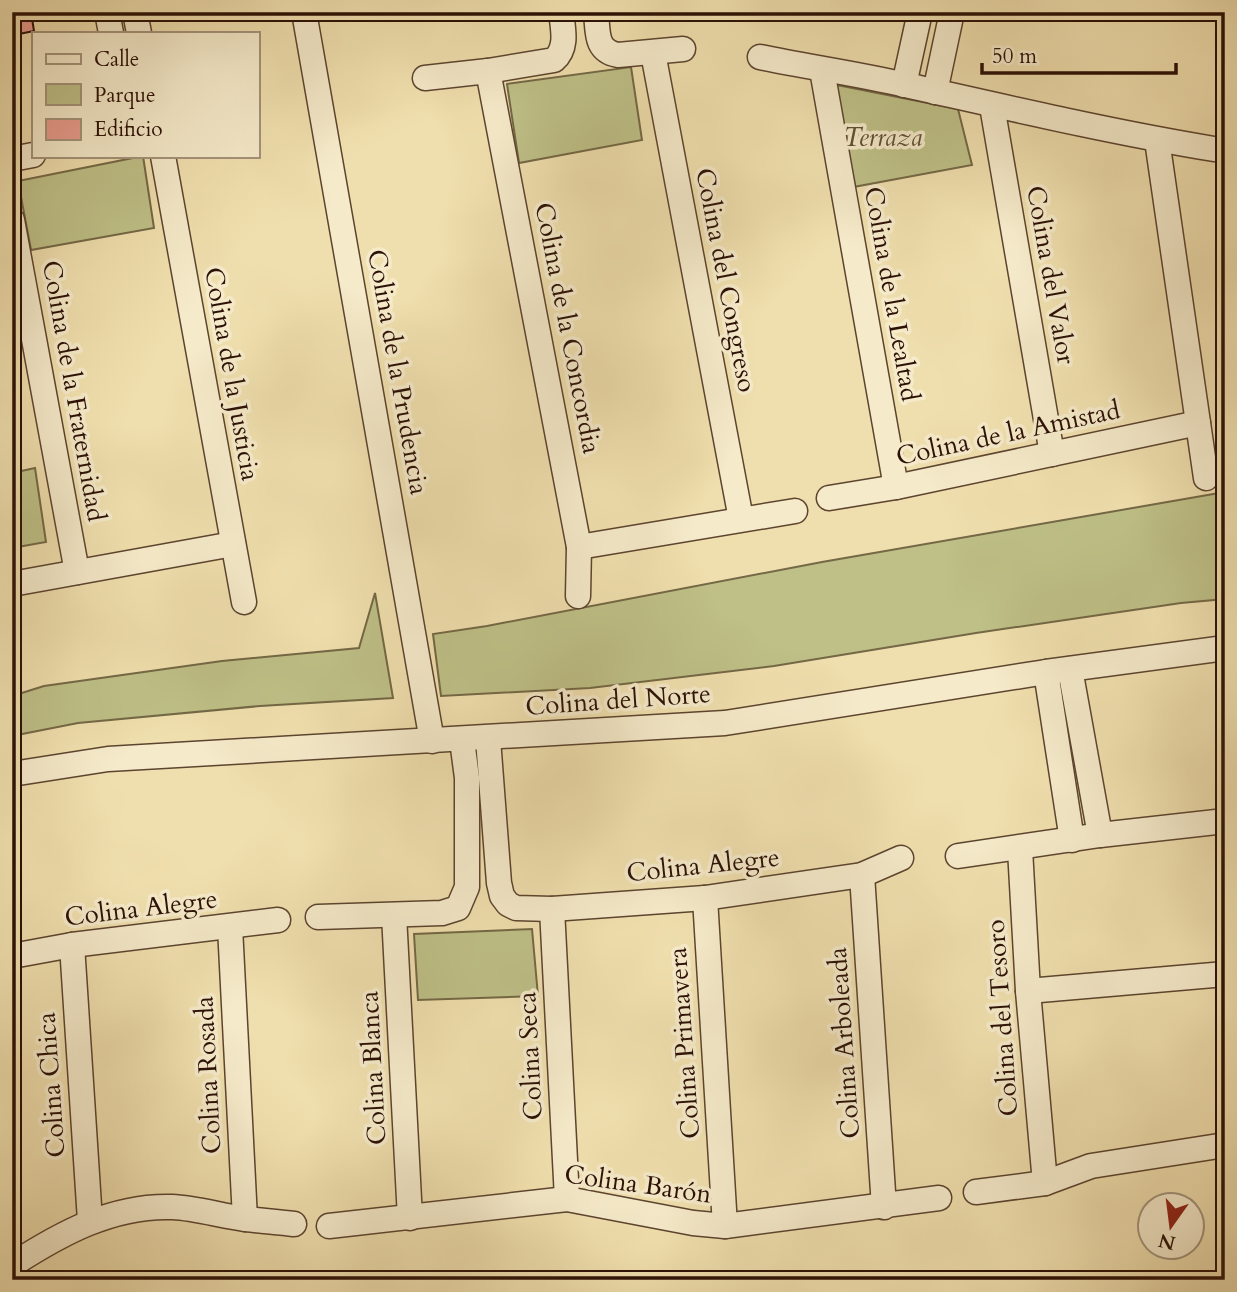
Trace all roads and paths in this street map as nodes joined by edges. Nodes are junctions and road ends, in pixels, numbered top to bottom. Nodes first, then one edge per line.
1 (107, 12) edge
2 (135, 12) edge
3 (304, 12) edge
4 (561, 12) edge
5 (596, 12) edge
6 (920, 12) edge
7 (953, 12) edge
8 (111, 32) edge
9 (139, 32) edge
10 (683, 49) dead end
11 (653, 52) junction
12 (760, 57) dead end
13 (822, 70) junction
14 (488, 71) junction
15 (425, 78) dead end
16 (904, 85) junction
17 (936, 92) junction
18 (992, 106) junction
19 (1157, 140) junction
20 (1214, 149) dead end
21 (32, 155) edge
22 (163, 158) edge
23 (12, 159) edge
24 (12, 220) edge
25 (1198, 423) junction
26 (1052, 454) junction
27 (1206, 478) dead end
28 (896, 486) junction
29 (829, 498) dead end
30 (795, 511) dead end
31 (741, 519) junction
32 (233, 544) junction
33 (579, 547) junction
34 (77, 572) junction
35 (12, 584) edge
36 (578, 596) dead end
37 (244, 602) dead end
38 (1225, 648) edge
39 (1058, 671) junction
40 (488, 738) junction
41 (462, 740) junction
42 (432, 741) junction
43 (12, 774) edge
44 (1225, 821) edge
45 (1100, 835) junction
46 (1072, 840) junction
47 (1020, 849) junction
48 (958, 856) dead end
49 (901, 858) dead end
50 (862, 875) junction
51 (705, 898) junction
52 (552, 909) junction
53 (394, 915) junction
54 (318, 917) dead end
55 (278, 920) dead end
56 (230, 928) junction
57 (72, 945) junction
58 (12, 956) edge
59 (1225, 974) edge
60 (1028, 991) junction
61 (1225, 1145) edge
62 (1045, 1183) junction
63 (976, 1192) dead end
64 (939, 1198) dead end
65 (567, 1199) junction
66 (884, 1207) junction
67 (410, 1218) junction
68 (245, 1219) junction
69 (90, 1221) junction
70 (294, 1224) dead end
71 (329, 1226) dead end
72 (725, 1226) junction
73 (12, 1265) edge

1 - 8 street
2 - 9 street
3 - 42 street, Colina de la Prudencia
4 - 14 street
5 - 11 street
6 - 16 street
7 - 17 street
10 - 11 street
11 - 31 street, Colina del Congreso
12 - 13 street
13 - 16 street
13 - 28 street, Colina de la Lealtad
14 - 15 street
14 - 33 street, Colina de la Concordia
16 - 17 street
17 - 18 street
18 - 19 street
18 - 26 street, Colina del Valor
19 - 20 street
19 - 25 street
21 - 23 street
22 - 32 street, Colina de la Justicia
24 - 34 street, Colina de la Fraternidad
25 - 26 street, Colina de la Amistad
25 - 27 street
26 - 28 street, Colina de la Amistad
28 - 29 street, Colina de la Amistad
30 - 31 street
31 - 33 street
32 - 34 street
32 - 37 street, Colina de la Justicia
33 - 36 street, Colina de la Concordia
34 - 35 street
38 - 39 street, Colina del Norte
39 - 40 street, Colina del Norte
39 - 45 street
39 - 46 street
40 - 41 street, Colina del Norte
40 - 52 street, Colina Alegre
41 - 42 street, Colina del Norte
41 - 53 street
42 - 43 street, Colina del Norte
44 - 45 street
45 - 46 street
46 - 47 street
47 - 48 street
47 - 60 street, Colina del Tesoro
49 - 50 street, Colina Alegre
50 - 51 street, Colina Alegre
50 - 66 street, Colina Arboleada
51 - 52 street, Colina Alegre
51 - 72 street, Colina Primavera
52 - 65 street, Colina Seca
53 - 54 street
53 - 67 street, Colina Blanca
55 - 56 street, Colina Alegre
56 - 57 street, Colina Alegre
56 - 68 street, Colina Rosada
57 - 58 street, Colina Alegre
57 - 69 street, Colina Chica
59 - 60 street
60 - 62 street, Colina del Tesoro
61 - 62 street
62 - 63 street
64 - 66 street, Colina Barón
65 - 67 street, Colina Barón
65 - 72 street, Colina Barón
66 - 72 street, Colina Barón
67 - 71 street, Colina Barón
68 - 69 street
68 - 70 street
69 - 73 street

